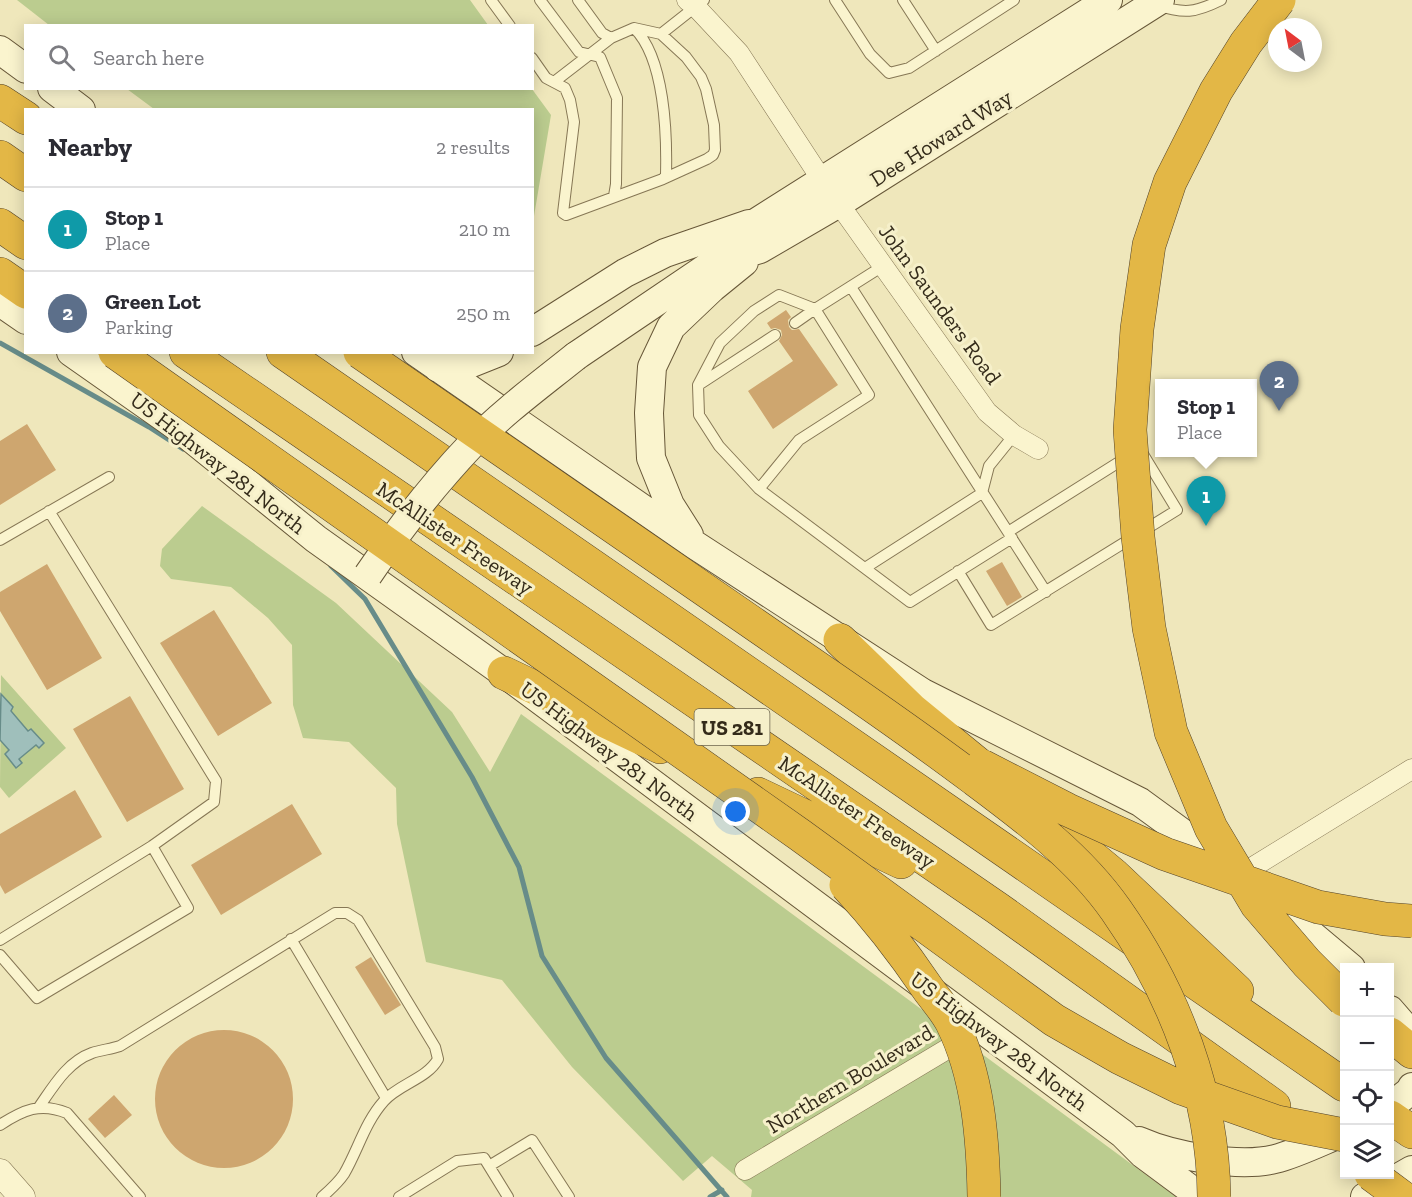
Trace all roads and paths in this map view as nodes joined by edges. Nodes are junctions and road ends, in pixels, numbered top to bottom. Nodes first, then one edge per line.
1 (491, 0) edge
2 (540, 0) edge
3 (578, 0) edge
4 (835, 0) edge
5 (903, 0) edge
6 (1014, 0) edge
7 (1108, 0) edge
8 (1221, 0) edge
9 (1279, 0) edge
10 (695, 2) edge
11 (1142, 6) edge
12 (509, 24) edge
13 (634, 28) junction
14 (661, 34) junction
15 (611, 38) junction
16 (0, 50) edge
17 (936, 51) junction
18 (589, 54) junction
19 (534, 61) edge
20 (24, 68) edge
21 (554, 82) junction
22 (55, 90) edge
23 (0, 101) edge
24 (78, 108) edge
25 (24, 117) edge
26 (0, 158) edge
27 (24, 174) edge
28 (663, 179) junction
29 (822, 180) junction
30 (614, 196) junction
31 (839, 203) junction
32 (0, 225) edge
33 (758, 235) junction
34 (24, 242) edge
35 (883, 266) junction
36 (0, 274) edge
37 (851, 287) junction
38 (17, 307) edge
39 (815, 309) junction
40 (795, 323) dead end
41 (534, 331) edge
42 (775, 335) dead end
43 (74, 354) edge
44 (118, 354) edge
45 (189, 354) edge
46 (286, 354) edge
47 (363, 354) edge
48 (494, 354) edge
49 (427, 360) edge
50 (698, 386) junction
51 (1014, 435) junction
52 (1038, 449) dead end
53 (108, 477) dead end
54 (759, 489) junction
55 (982, 493) junction
56 (49, 511) junction
57 (1010, 535) junction
58 (0, 540) edge
59 (695, 545) junction
60 (865, 568) junction
61 (958, 571) junction
62 (368, 575) junction
63 (1046, 592) junction
64 (840, 640) junction
65 (504, 673) junction
66 (892, 719) junction
67 (1412, 770) edge
68 (800, 835) junction
69 (152, 846) junction
70 (1240, 875) junction
71 (997, 908) junction
72 (1412, 921) edge
73 (291, 939) junction
74 (0, 940) edge
75 (0, 955) edge
76 (1345, 963) edge
77 (1340, 996) edge
78 (1394, 1002) edge
79 (1394, 1015) edge
80 (1412, 1016) edge
81 (981, 1029) junction
82 (1394, 1038) edge
83 (1412, 1045) edge
84 (1412, 1052) edge
85 (1328, 1074) edge
86 (1412, 1087) edge
87 (386, 1098) junction
88 (1394, 1103) edge
89 (39, 1107) junction
90 (1394, 1120) edge
91 (0, 1125) edge
92 (1340, 1132) edge
93 (1412, 1132) edge
94 (1123, 1134) junction
95 (1340, 1135) edge
96 (1394, 1142) edge
97 (1412, 1144) edge
98 (1340, 1153) edge
99 (489, 1166) junction
100 (745, 1170) dead end
101 (1412, 1170) edge
102 (0, 1172) edge
103 (1378, 1179) edge
104 (22, 1197) edge
105 (140, 1197) edge
106 (322, 1197) edge
107 (399, 1197) edge
108 (508, 1197) edge
109 (569, 1197) edge
110 (984, 1197) edge
111 (1201, 1197) edge
112 (1214, 1197) edge
113 (1365, 1197) edge
114 (1402, 1197) edge

1 - 12 lane
2 - 18 lane
3 - 15 lane
4 - 17 lane
5 - 17 lane
6 - 17 lane
7 - 29 main road, Dee Howard Way
8 - 11 lane
9 - 77 highway, bridge
10 - 14 lane
10 - 29 street, John Saunders Road
11 - 31 main road, Dee Howard Way
13 - 14 lane
13 - 15 lane
13 - 28 lane
14 - 28 lane
15 - 18 lane
16 - 20 main road
18 - 21 lane
18 - 30 lane
19 - 21 lane
21 - 30 lane
22 - 24 main road
23 - 25 highway
26 - 27 highway
28 - 30 lane
29 - 31 street, John Saunders Road
29 - 33 main road, Dee Howard Way
31 - 33 main road, Dee Howard Way
31 - 35 street, John Saunders Road
32 - 34 highway
33 - 41 main road
33 - 59 main road
33 - 62 main road, Dee Howard Way, bridge
35 - 37 lane
35 - 51 street, John Saunders Road
36 - 38 highway
37 - 39 lane
37 - 55 lane
39 - 40 lane
39 - 50 lane
39 - 54 lane
42 - 50 lane
43 - 62 main road, US Highway 281 North
44 - 68 highway, bridge
45 - 71 highway, McAllister Freeway / US 281
46 - 85 highway, US 281
47 - 66 highway, bridge
48 - 49 main road
49 - 59 main road
50 - 54 lane
51 - 52 street, John Saunders Road
51 - 55 lane
53 - 56 lane
54 - 60 lane
55 - 57 lane
55 - 60 lane
56 - 58 lane
56 - 69 lane
57 - 61 lane
57 - 63 lane
57 - 63 lane
59 - 64 main road
60 - 61 lane
61 - 63 lane
62 - 65 main road, US Highway 281 North
64 - 70 main road
64 - 85 highway
65 - 71 highway
65 - 81 main road, US Highway 281 North
66 - 72 highway, bridge
66 - 112 highway, bridge
67 - 70 street
68 - 92 highway, bridge
68 - 110 highway, bridge
69 - 74 lane
69 - 75 lane
70 - 76 main road
71 - 98 highway, McAllister Freeway / US 281, bridge
73 - 87 lane
73 - 87 lane
73 - 89 lane
78 - 80 main road
79 - 83 main road
81 - 94 main road, US Highway 281 North
81 - 100 street, Northern Boulevard
82 - 84 highway
86 - 88 main road
87 - 106 lane
89 - 91 lane
89 - 105 lane
90 - 93 highway
94 - 95 main road
94 - 111 main road, US Highway 281 North
96 - 97 highway
99 - 107 lane
99 - 108 lane
99 - 109 lane
101 - 113 main road
102 - 104 street
103 - 114 highway, bridge

